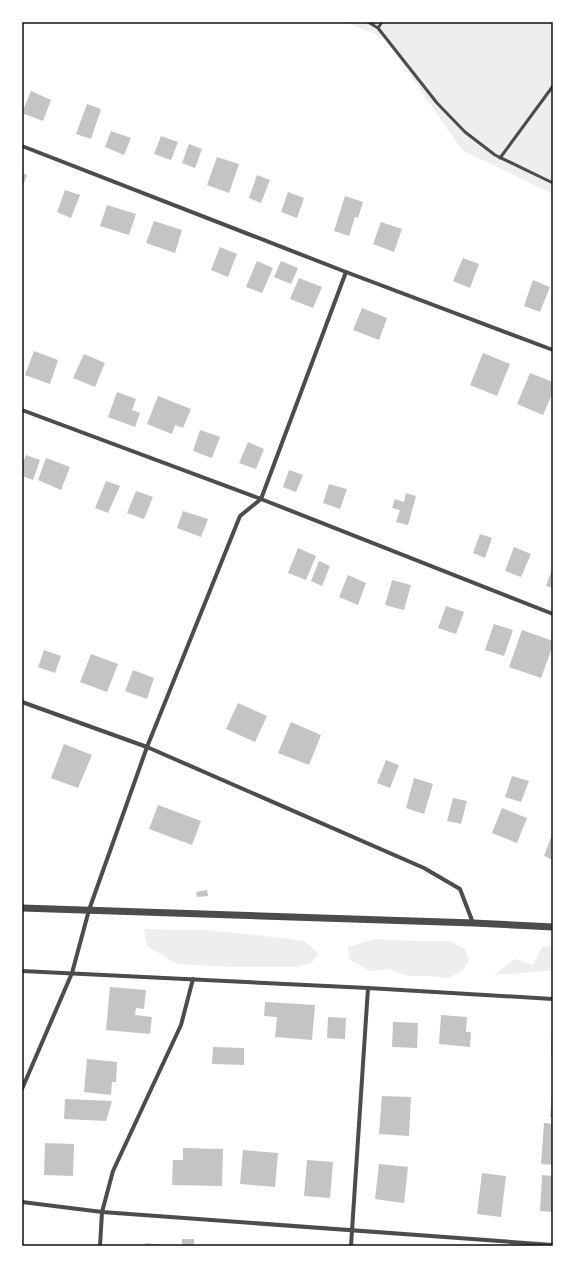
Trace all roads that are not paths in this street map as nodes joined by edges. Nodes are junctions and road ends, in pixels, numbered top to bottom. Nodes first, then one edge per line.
1 (368, 22) edge
2 (382, 22) edge
3 (378, 28) junction
4 (553, 86) edge
5 (22, 146) edge
6 (500, 158) junction
7 (553, 183) edge
8 (346, 272) junction
9 (553, 350) edge
10 (22, 410) edge
11 (261, 498) junction
12 (553, 614) edge
13 (22, 702) edge
14 (147, 747) junction
15 (22, 908) edge
16 (90, 910) junction
17 (474, 923) junction
18 (553, 927) edge
19 (22, 971) edge
20 (72, 973) junction
21 (193, 979) junction
22 (368, 988) junction
23 (553, 999) edge
24 (22, 1089) edge
25 (22, 1202) edge
26 (102, 1212) junction
27 (352, 1230) junction
28 (553, 1245) edge
29 (100, 1246) edge
30 (351, 1246) edge

1 - 3 lane
2 - 3 lane
3 - 6 lane
4 - 6 lane
5 - 8 street
6 - 7 lane
8 - 9 street
8 - 11 street
10 - 11 street
11 - 12 street
11 - 14 street
13 - 14 street
14 - 16 street
14 - 17 street
15 - 16 street
16 - 17 street
16 - 20 street
17 - 18 street
19 - 20 street
20 - 21 street
20 - 24 street
21 - 22 street
21 - 26 street
22 - 23 street
22 - 27 street
25 - 26 street
26 - 27 street
26 - 29 street
27 - 28 street
27 - 30 street

